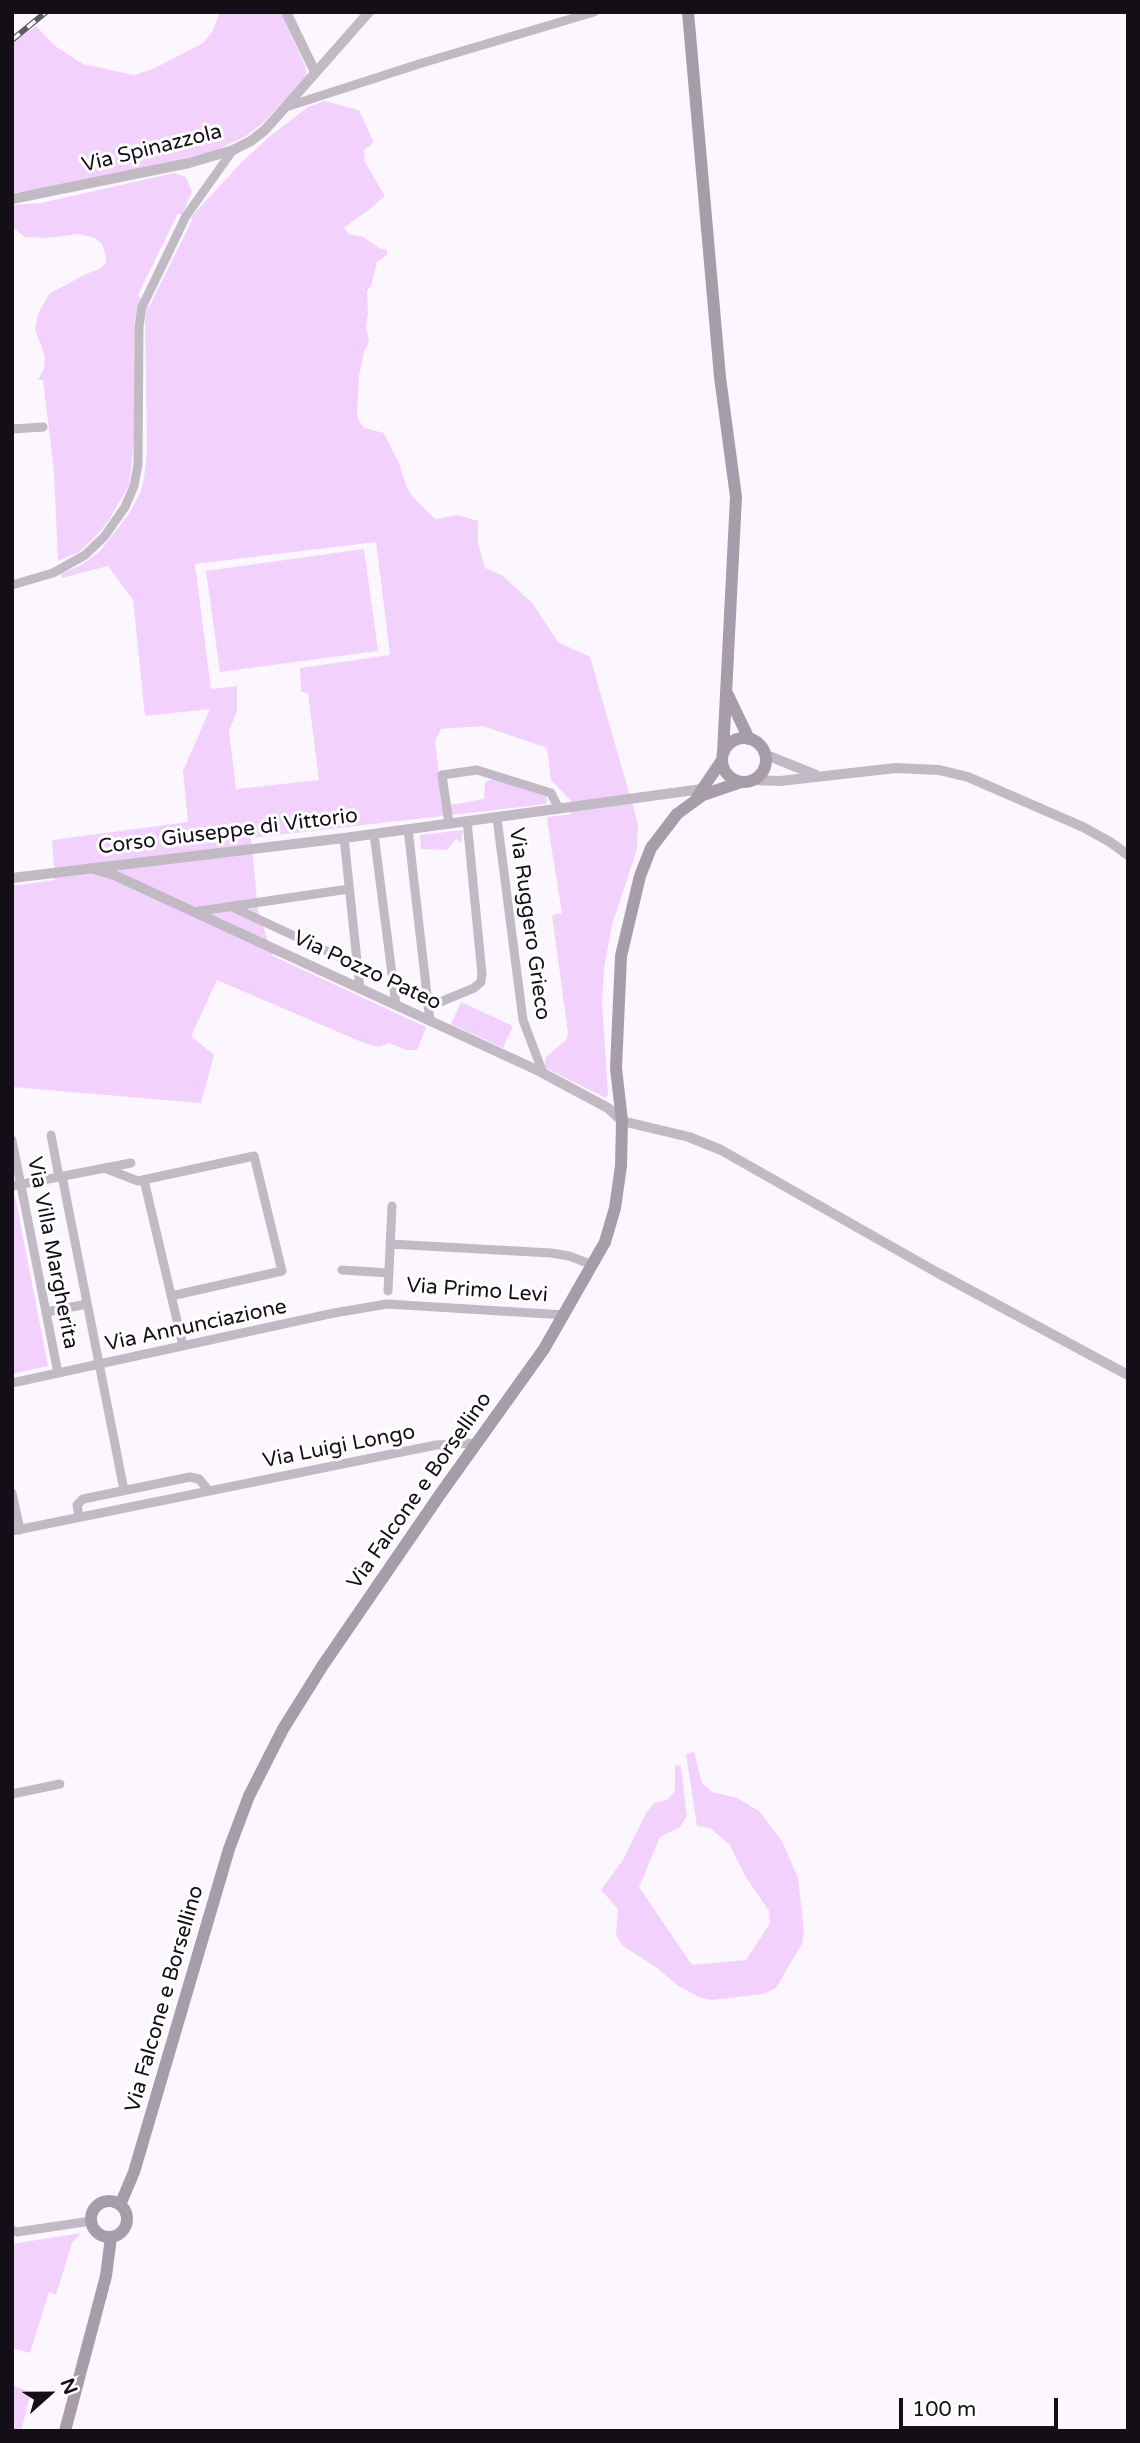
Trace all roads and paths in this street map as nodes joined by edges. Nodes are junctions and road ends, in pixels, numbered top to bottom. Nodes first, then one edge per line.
1 (286, 12) edge
2 (369, 12) edge
3 (594, 12) edge
4 (688, 12) edge
5 (315, 72) junction
6 (286, 107) junction
7 (233, 150) junction
8 (12, 199) edge
9 (43, 428) dead end
10 (12, 429) edge
11 (12, 585) edge
12 (727, 692) junction
13 (749, 739) junction
14 (764, 754) junction
15 (722, 756) junction
16 (819, 776) junction
17 (747, 781) junction
18 (698, 794) junction
19 (559, 809) junction
20 (497, 818) junction
21 (467, 821) junction
22 (449, 824) junction
23 (408, 829) junction
24 (374, 834) junction
25 (344, 838) junction
26 (1128, 855) edge
27 (91, 868) junction
28 (12, 878) edge
29 (349, 888) junction
30 (230, 906) junction
31 (193, 912) junction
32 (357, 965) junction
33 (360, 989) junction
34 (396, 1005) junction
35 (428, 1007) junction
36 (430, 1021) junction
37 (543, 1073) junction
38 (622, 1121) junction
39 (51, 1135) dead end
40 (12, 1140) edge
41 (131, 1163) dead end
42 (104, 1168) junction
43 (61, 1176) junction
44 (144, 1180) junction
45 (17, 1185) edge
46 (392, 1206) dead end
47 (390, 1244) junction
48 (593, 1265) junction
49 (342, 1270) dead end
50 (389, 1273) junction
51 (388, 1291) dead end
52 (171, 1296) junction
53 (87, 1304) junction
54 (387, 1304) joint
55 (46, 1312) junction
56 (565, 1315) junction
57 (183, 1346) junction
58 (99, 1365) junction
59 (58, 1373) junction
60 (1128, 1375) edge
61 (12, 1383) edge
62 (476, 1443) junction
63 (124, 1490) junction
64 (209, 1491) junction
65 (12, 1493) edge
66 (79, 1517) junction
67 (16, 1530) edge
68 (60, 1784) dead end
69 (12, 1794) edge
70 (120, 2205) junction
71 (91, 2221) junction
72 (12, 2230) edge
73 (111, 2237) junction
74 (65, 2431) edge

1 - 5 street
2 - 5 street, Via Spinazzola
3 - 6 street
4 - 12 main road
5 - 6 street, Via Spinazzola
6 - 7 street, Via Spinazzola
7 - 8 street, Via Spinazzola
7 - 11 street
9 - 10 street
12 - 13 main road
12 - 15 main road
13 - 14 main road
13 - 15 main road
14 - 16 street
14 - 17 main road
15 - 17 main road
15 - 18 main road, Via Falcone e Borsellino
16 - 17 street
16 - 26 street
17 - 18 main road, Via Falcone e Borsellino
18 - 19 street, Corso Giuseppe di Vittorio
18 - 38 main road, Via Falcone e Borsellino
19 - 20 street, Corso Giuseppe di Vittorio
19 - 22 street
20 - 21 street, Corso Giuseppe di Vittorio
20 - 37 street, Via Ruggero Grieco
21 - 22 street, Corso Giuseppe di Vittorio
21 - 35 street
22 - 23 street, Corso Giuseppe di Vittorio
23 - 24 street, Corso Giuseppe di Vittorio
23 - 35 street
24 - 25 street, Corso Giuseppe di Vittorio
24 - 34 street
25 - 27 street, Corso Giuseppe di Vittorio
25 - 29 street
27 - 28 street, Corso Giuseppe di Vittorio
27 - 31 street, Via Pozzo Pateo
29 - 30 street
29 - 32 street
30 - 31 street
30 - 32 street, Via Pozzo Pateo
31 - 33 street, Via Pozzo Pateo
32 - 33 street
33 - 34 street, Via Pozzo Pateo
34 - 36 street, Via Pozzo Pateo
35 - 36 street
36 - 37 street, Via Pozzo Pateo
37 - 38 street, Via Pozzo Pateo
38 - 48 main road, Via Falcone e Borsellino
38 - 60 street
39 - 43 street
40 - 45 street, Via Villa Margherita
41 - 42 street
42 - 43 street
42 - 44 street
43 - 45 street
43 - 53 street
44 - 52 street
44 - 52 street
45 - 55 street, Via Villa Margherita
46 - 47 street
47 - 48 street
47 - 50 street
48 - 56 main road, Via Falcone e Borsellino
49 - 50 street
50 - 51 street
52 - 57 street
53 - 55 street
53 - 58 street
54 - 56 street, Via Primo Levi
54 - 57 street, Via Annunciazione
55 - 59 street, Via Villa Margherita
56 - 62 main road, Via Falcone e Borsellino
57 - 58 street, Via Annunciazione
58 - 59 street, Via Annunciazione
58 - 63 street
59 - 61 street, Via Annunciazione
62 - 64 street, Via Luigi Longo
62 - 70 main road, Via Falcone e Borsellino
63 - 64 street
63 - 66 street
64 - 66 street, Via Luigi Longo
65 - 67 street
66 - 67 street, Via Luigi Longo
68 - 69 street
70 - 71 main road
70 - 73 main road
71 - 72 street
71 - 73 main road
73 - 74 main road

